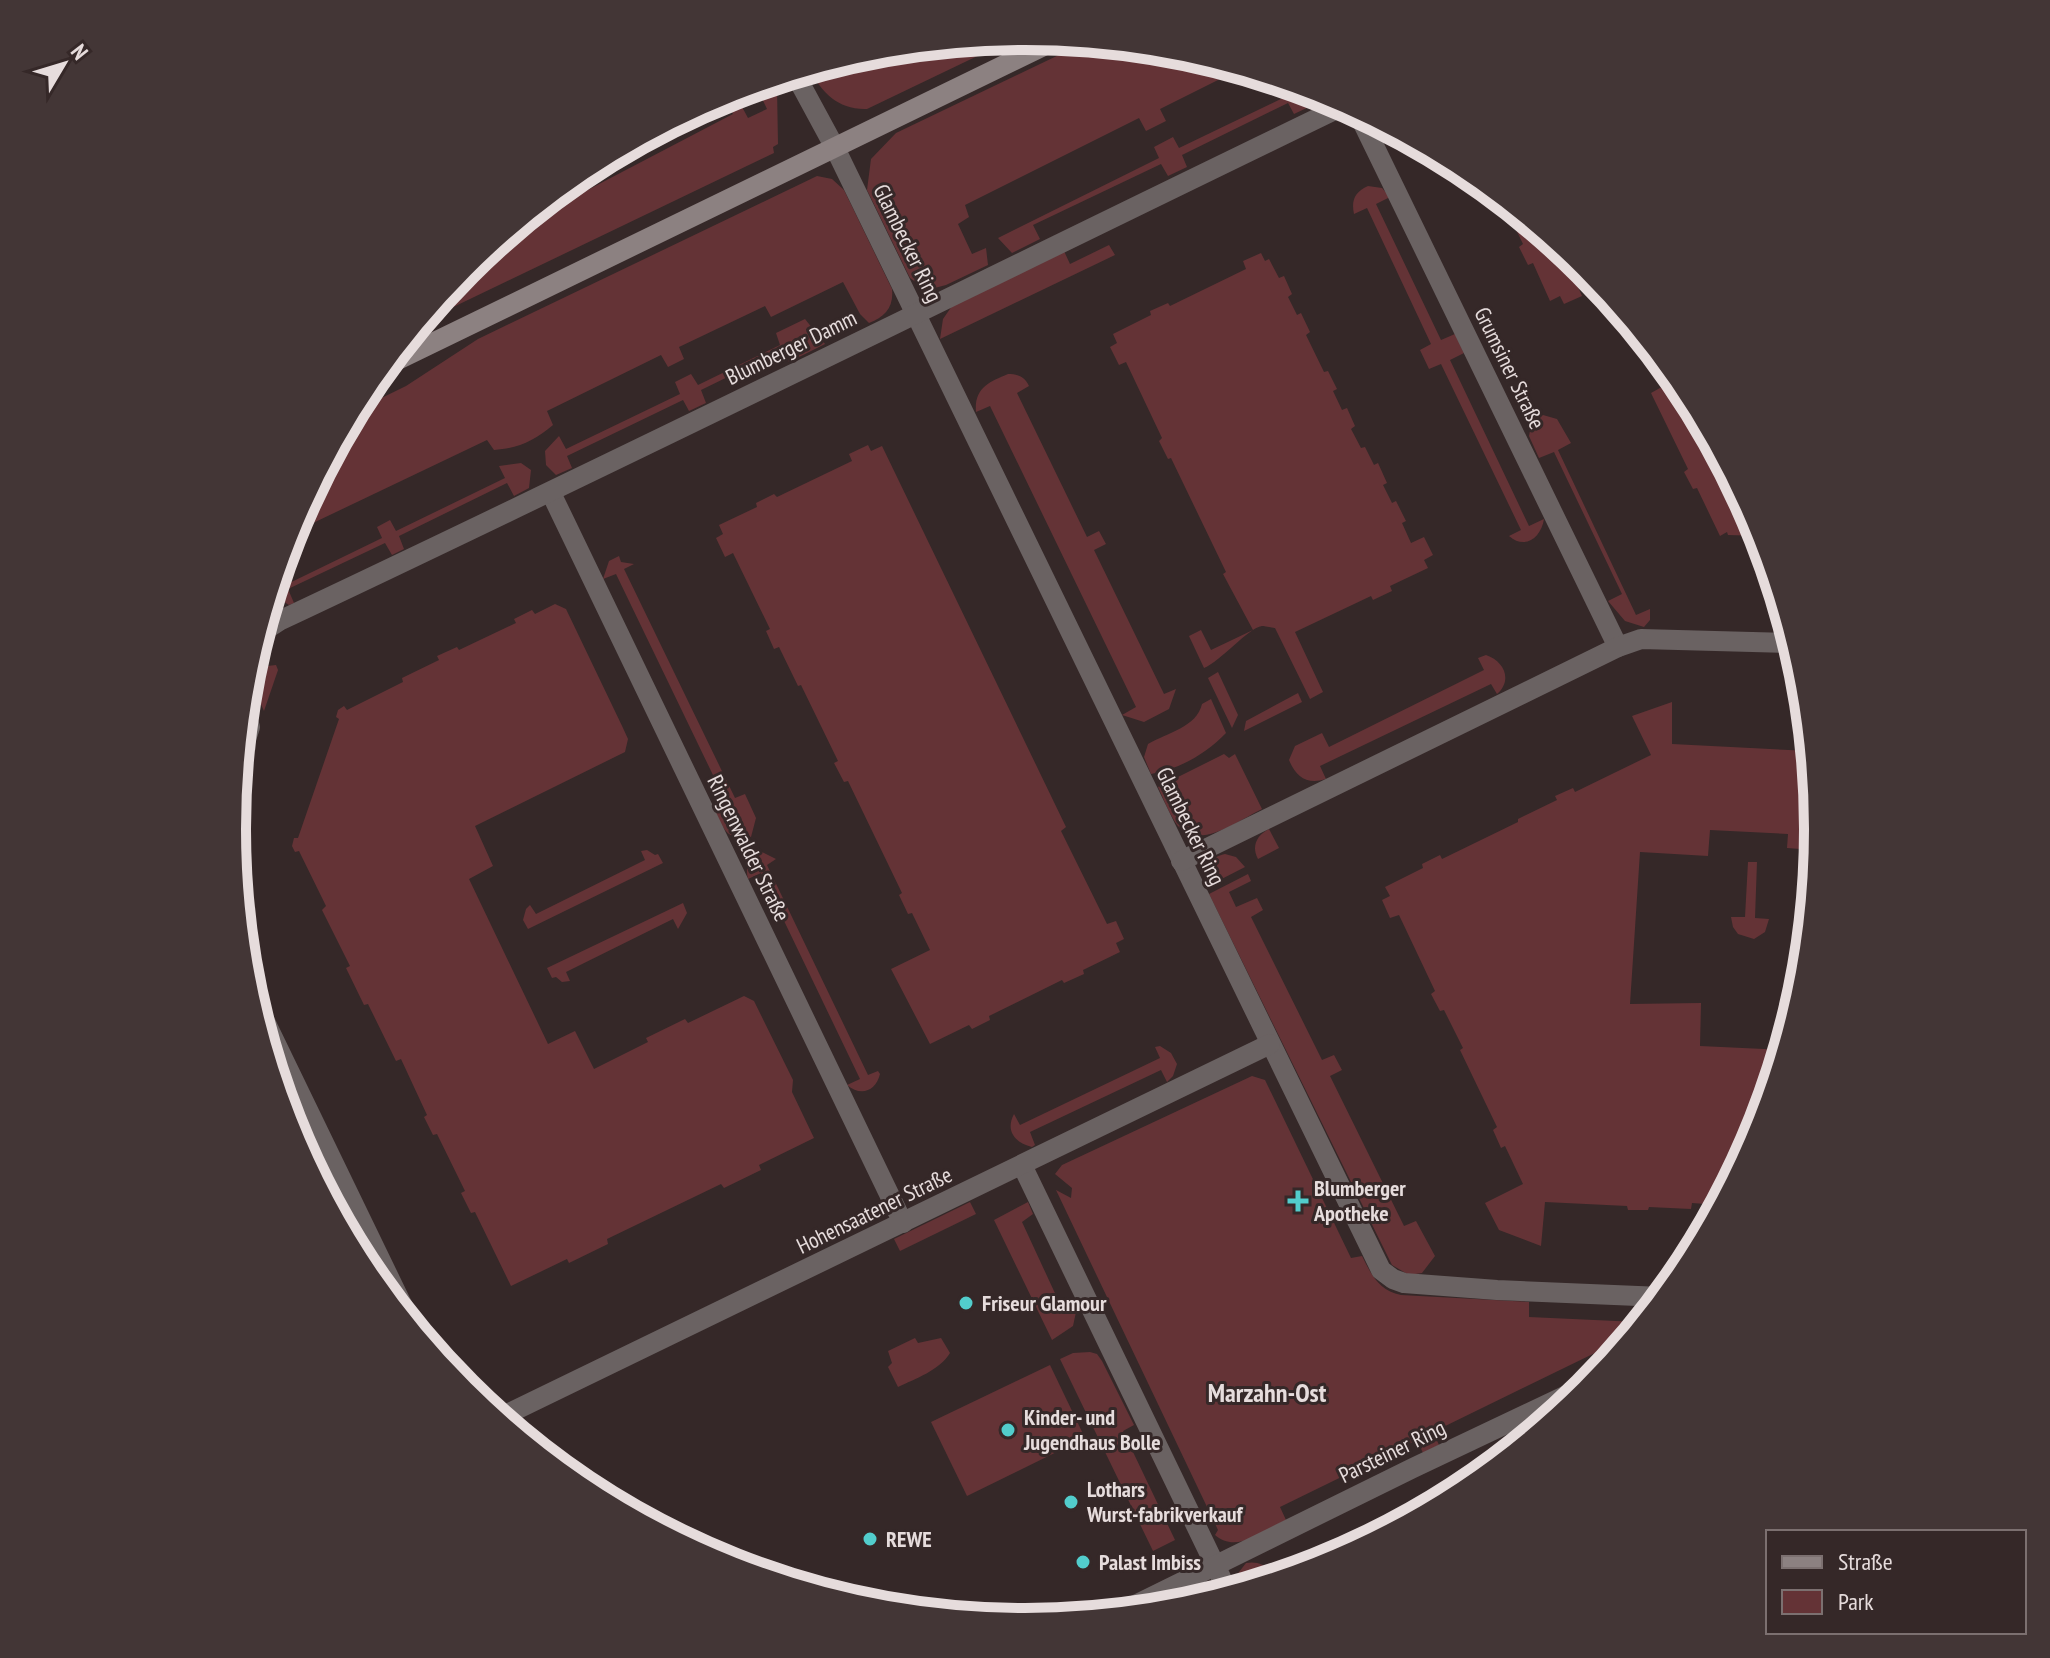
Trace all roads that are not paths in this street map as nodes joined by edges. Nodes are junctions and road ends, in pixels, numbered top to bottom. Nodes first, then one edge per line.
1 (1034, 50) edge
2 (800, 84) edge
3 (1330, 112) edge
4 (1365, 128) edge
5 (834, 146) junction
6 (916, 314) junction
7 (407, 355) edge
8 (551, 493) junction
9 (274, 624) edge
10 (1781, 643) edge
11 (1618, 647) junction
12 (1181, 861) junction
13 (1270, 1044) junction
14 (278, 1048) edge
15 (1022, 1165) junction
16 (903, 1223) junction
17 (390, 1280) edge
18 (1648, 1296) edge
19 (1554, 1401) edge
20 (509, 1413) edge
21 (1216, 1566) junction
22 (1223, 1582) edge
23 (1152, 1597) edge

1 - 5 main road
2 - 5 street
3 - 6 street, Blumberger Damm
4 - 11 street, Grumsiner Straße
5 - 6 street, Glambecker Ring
5 - 7 main road
6 - 8 street, Blumberger Damm
6 - 12 street, Glambecker Ring
8 - 9 street, Blumberger Damm
8 - 16 street, Ringenwalder Straße
10 - 11 street
11 - 12 street
12 - 13 street, Glambecker Ring
13 - 15 street, Hohensaatener Straße
13 - 18 street, Glambecker Ring
14 - 17 street
15 - 16 street, Hohensaatener Straße
15 - 21 street
16 - 20 street, Hohensaatener Straße
19 - 21 street, Parsteiner Ring
21 - 22 street
21 - 23 street, Parsteiner Ring

